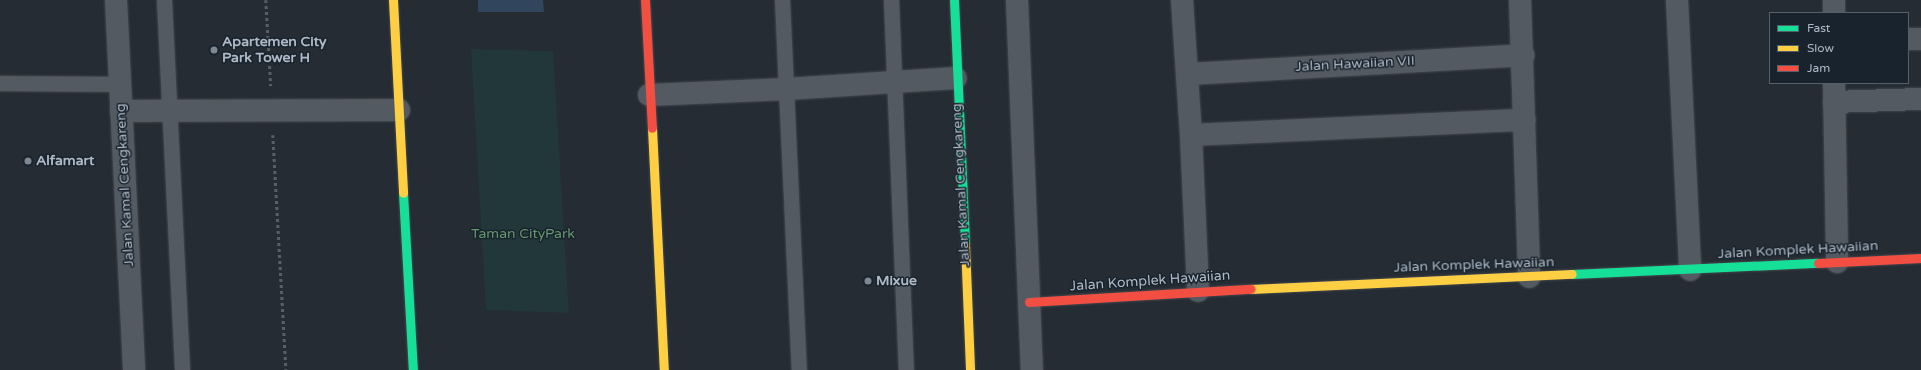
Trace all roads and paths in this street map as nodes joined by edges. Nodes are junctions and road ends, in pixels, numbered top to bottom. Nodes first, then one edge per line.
1 (116, 0) edge
2 (164, 0) edge
3 (266, 0) edge
4 (393, 0) edge
5 (645, 0) edge
6 (782, 0) edge
7 (890, 0) edge
8 (954, 0) edge
9 (1017, 0) edge
10 (1182, 0) edge
11 (1520, 0) edge
12 (1677, 0) edge
13 (1834, 0) edge
14 (1834, 12) edge
15 (1909, 39) edge
16 (1921, 39) edge
17 (1522, 55) junction
18 (1188, 74) junction
19 (956, 78) junction
20 (894, 82) junction
21 (0, 84) edge
22 (119, 84) junction
23 (787, 89) junction
24 (1834, 92) edge
25 (649, 96) junction
26 (1921, 99) edge
27 (399, 110) junction
28 (121, 111) junction
29 (272, 111) junction
30 (170, 112) junction
31 (1525, 120) junction
32 (1191, 135) junction
33 (1921, 258) edge
34 (1837, 262) junction
35 (1690, 270) junction
36 (1529, 277) junction
37 (1198, 291) junction
38 (1029, 302) junction
39 (134, 370) edge
40 (182, 370) edge
41 (286, 370) edge
42 (413, 370) edge
43 (664, 370) edge
44 (799, 370) edge
45 (906, 370) edge
46 (970, 370) edge
47 (1032, 370) edge

1 - 22 street, Jalan Kamal Cengkareng
2 - 30 lane
3 - 29 path
4 - 27 street
5 - 25 street
6 - 23 lane
7 - 20 lane
8 - 19 street, Jalan Kamal Cengkareng
9 - 38 street
10 - 18 street
11 - 17 street
12 - 35 street
13 - 14 street
15 - 16 street
17 - 18 street, Jalan Hawaiian VII
17 - 31 street
18 - 32 street
19 - 20 street
19 - 46 street, Jalan Kamal Cengkareng
20 - 23 street
20 - 45 lane
21 - 22 lane
22 - 28 street, Jalan Kamal Cengkareng
23 - 25 street
23 - 44 lane
24 - 26 street
24 - 34 street
25 - 43 street
27 - 29 street
27 - 42 street
28 - 30 street
28 - 39 street, Jalan Kamal Cengkareng
29 - 30 street
29 - 41 path
30 - 40 lane
31 - 32 street
31 - 36 street
32 - 37 street
33 - 34 street, Jalan Komplek Hawaiian
34 - 35 street, Jalan Komplek Hawaiian
35 - 36 street, Jalan Komplek Hawaiian
36 - 37 street, Jalan Komplek Hawaiian
37 - 38 street, Jalan Komplek Hawaiian
38 - 47 street

